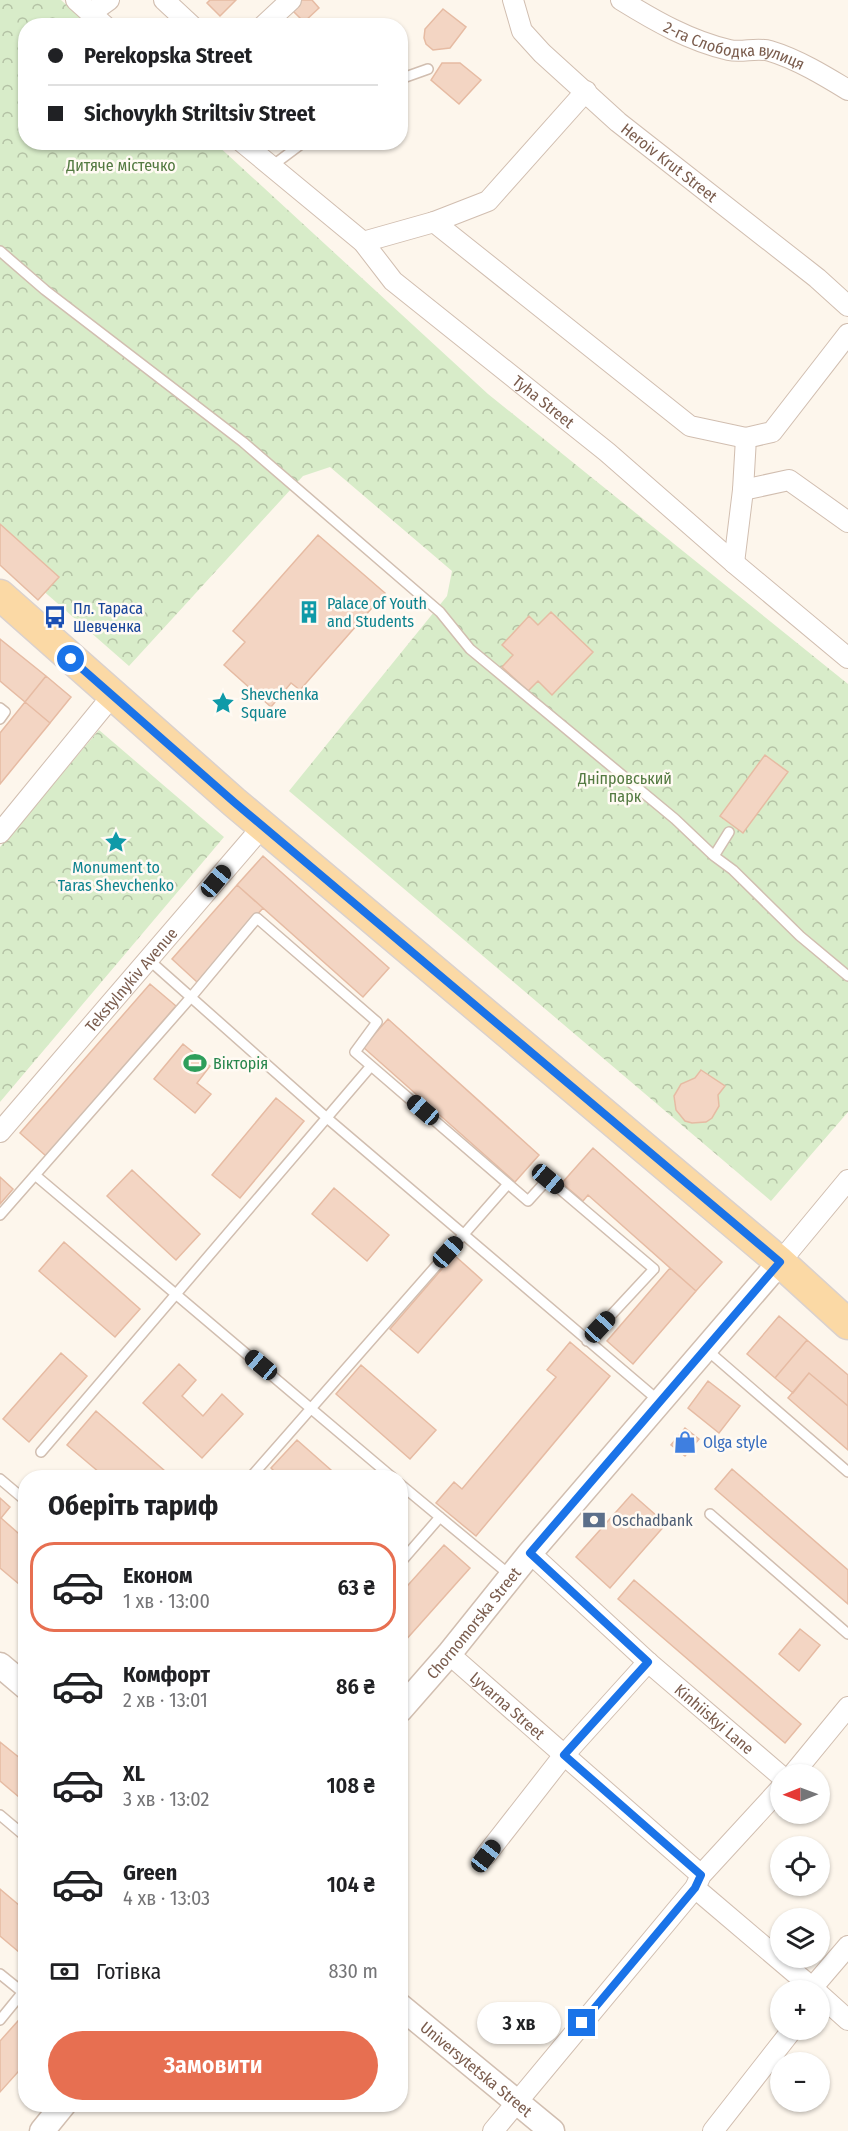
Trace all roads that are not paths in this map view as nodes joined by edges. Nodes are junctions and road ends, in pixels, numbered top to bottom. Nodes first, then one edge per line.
1 (76, 0) edge
2 (109, 0) edge
3 (164, 0) edge
4 (291, 0) edge
5 (513, 0) edge
6 (621, 0) edge
7 (96, 18) edge
8 (99, 18) edge
9 (183, 18) edge
10 (272, 18) edge
11 (428, 69) dead end
12 (408, 76) edge
13 (848, 90) edge
14 (586, 91) junction
15 (252, 150) edge
16 (293, 150) edge
17 (272, 166) junction
18 (434, 222) junction
19 (363, 242) junction
20 (0, 251) edge
21 (848, 306) edge
22 (848, 334) edge
23 (746, 438) junction
24 (743, 490) junction
25 (848, 522) edge
26 (734, 563) junction
27 (0, 595) edge
28 (848, 658) edge
29 (112, 696) junction
30 (0, 708) edge
31 (0, 719) edge
32 (263, 826) junction
33 (729, 832) dead end
34 (0, 833) edge
35 (714, 856) junction
36 (149, 960) junction
37 (848, 976) edge
38 (192, 996) junction
39 (371, 1066) junction
40 (327, 1118) junction
41 (0, 1132) edge
42 (35, 1174) junction
43 (848, 1180) edge
44 (508, 1184) junction
45 (0, 1215) edge
46 (463, 1235) junction
47 (780, 1262) junction
48 (177, 1294) junction
49 (848, 1324) edge
50 (587, 1341) junction
51 (706, 1350) junction
52 (660, 1402) junction
53 (311, 1408) junction
54 (41, 1452) dead end
55 (257, 1470) edge
56 (384, 1470) edge
57 (848, 1472) edge
58 (0, 1479) edge
59 (408, 1491) edge
60 (18, 1494) edge
61 (710, 1514) dead end
62 (440, 1517) junction
63 (530, 1553) junction
64 (408, 1554) edge
65 (511, 1576) junction
66 (848, 1634) edge
67 (449, 1654) junction
68 (648, 1662) junction
69 (0, 1665) edge
70 (18, 1680) edge
71 (408, 1701) edge
72 (848, 1707) edge
73 (564, 1755) junction
74 (801, 1764) edge
75 (770, 1766) edge
76 (770, 1801) edge
77 (0, 1815) edge
78 (18, 1830) edge
79 (486, 1856) dead end
80 (698, 1882) junction
81 (848, 1946) edge
82 (0, 1974) edge
83 (804, 1980) edge
84 (825, 1980) edge
85 (18, 1989) edge
86 (18, 2000) edge
87 (830, 2004) edge
88 (408, 2013) edge
89 (0, 2020) edge
90 (848, 2020) edge
91 (784, 2040) edge
92 (518, 2102) junction
93 (59, 2112) edge
94 (47, 2129) edge
95 (493, 2131) edge
96 (552, 2131) edge
97 (713, 2131) edge

1 - 7 street
2 - 8 street
3 - 9 street
4 - 10 street
5 - 14 street, Heroiv Krut Street
6 - 13 street, 2-га Слободка вулиця
11 - 12 lane
14 - 18 street
14 - 21 street, Heroiv Krut Street
15 - 17 street, Tyha Street
16 - 17 lane
17 - 19 street, Tyha Street
18 - 19 street
18 - 23 street
19 - 26 street, Tyha Street
20 - 35 lane
22 - 23 street
23 - 24 street
24 - 25 street
24 - 26 street
26 - 28 street, Tyha Street
27 - 29 main road
29 - 32 main road
29 - 34 street
30 - 31 lane
32 - 36 street, Tekstylnykiv Avenue
32 - 47 main road
33 - 35 lane
35 - 37 lane
36 - 38 lane
36 - 41 street, Tekstylnykiv Avenue
38 - 39 lane
38 - 40 lane
38 - 42 lane
39 - 40 lane
39 - 44 lane
40 - 46 lane
40 - 48 lane
42 - 45 lane
42 - 48 lane
43 - 47 street, Chornomorska Street
44 - 46 lane
44 - 50 lane
46 - 50 lane
46 - 53 lane
47 - 49 main road
47 - 51 street, Chornomorska Street
48 - 53 lane
48 - 54 lane
50 - 52 lane
51 - 52 street, Chornomorska Street
51 - 57 lane
52 - 63 street, Chornomorska Street
53 - 55 lane
53 - 56 lane
58 - 60 lane
59 - 62 lane
61 - 66 lane
62 - 64 lane
62 - 65 lane
63 - 65 street, Chornomorska Street
63 - 68 street, Kinhiiskyi Lane
65 - 67 street, Chornomorska Street
67 - 71 street, Chornomorska Street
67 - 73 street, Lyvarna Street
68 - 73 street
68 - 75 street, Kinhiiskyi Lane
69 - 70 street
72 - 74 street
73 - 79 street
73 - 80 street, Lyvarna Street
76 - 80 street
77 - 78 lane
80 - 83 street, Lyvarna Street
80 - 92 street
81 - 84 street
82 - 85 lane
86 - 89 lane
87 - 90 street, Lyvarna Street
88 - 92 street, Universytetska Street
91 - 97 street
92 - 95 street
92 - 96 street, Universytetska Street
93 - 94 street

